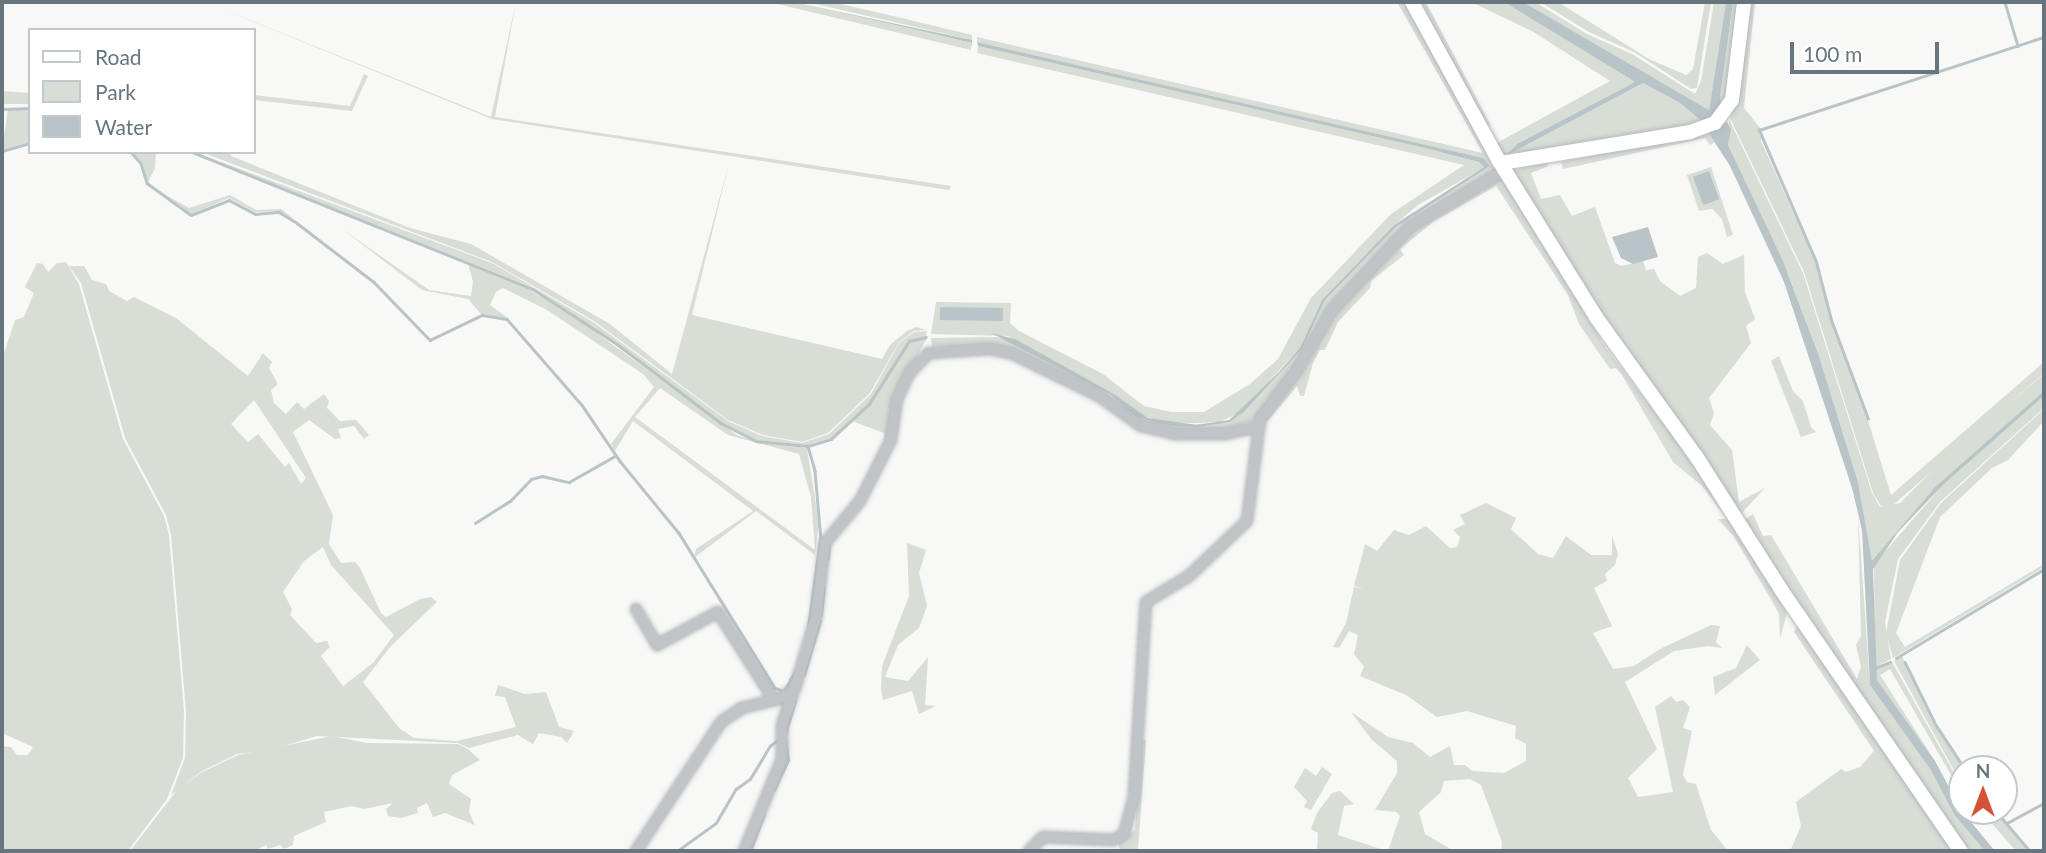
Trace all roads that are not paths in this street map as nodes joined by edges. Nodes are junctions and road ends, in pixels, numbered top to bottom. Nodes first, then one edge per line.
1 (1412, 2) edge
2 (1744, 2) edge
3 (1499, 161) junction
4 (1258, 428) junction
5 (636, 609) dead end
6 (795, 688) junction
7 (774, 700) junction
8 (636, 851) edge
9 (744, 851) edge
10 (1029, 851) edge
11 (1961, 851) edge

1 - 3 main road
2 - 3 main road
3 - 4 street
3 - 11 main road
4 - 6 street
4 - 10 street
5 - 7 street
6 - 7 street
6 - 9 street
7 - 8 street

